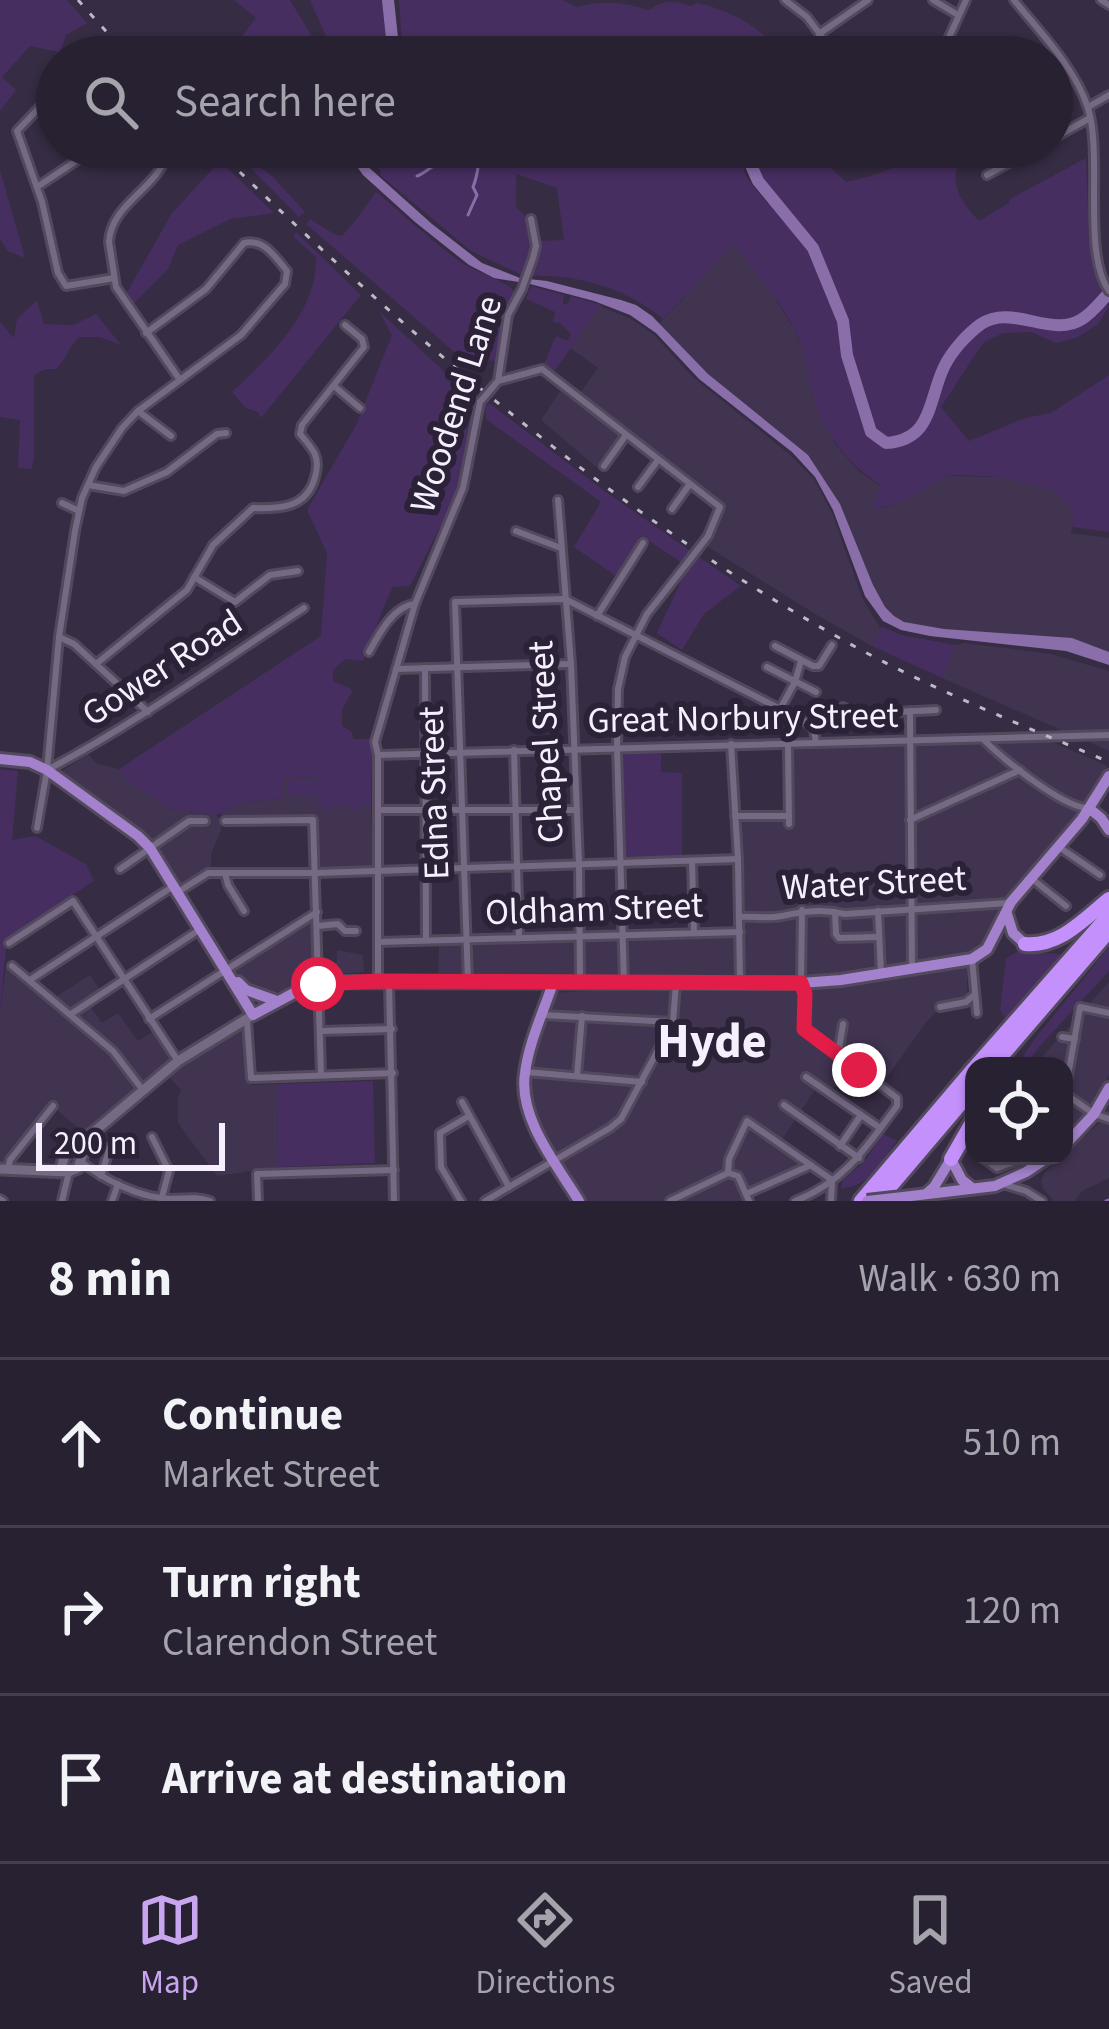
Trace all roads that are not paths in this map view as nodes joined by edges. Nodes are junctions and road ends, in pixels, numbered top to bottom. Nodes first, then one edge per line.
1 (785, 0) edge
2 (868, 0) edge
3 (933, 0) edge
4 (966, 0) edge
5 (1015, 0) edge
6 (1032, 0) edge
7 (1101, 0) edge
8 (1109, 4) edge
9 (1021, 8) junction
10 (958, 15) junction
11 (820, 34) joint
12 (950, 36) edge
13 (1042, 36) edge
14 (1073, 77) edge
15 (1109, 95) edge
16 (1088, 107) junction
17 (36, 111) edge
18 (1090, 118) junction
19 (1073, 127) edge
20 (66, 168) edge
21 (160, 168) edge
22 (999, 168) edge
23 (987, 175) dead end
24 (37, 187) junction
25 (531, 219) dead end
26 (114, 278) junction
27 (1109, 291) edge
28 (345, 325) dead end
29 (146, 333) junction
30 (180, 380) junction
31 (498, 381) junction
32 (334, 386) junction
33 (360, 408) dead end
34 (138, 410) junction
35 (226, 433) dead end
36 (626, 435) junction
37 (171, 436) dead end
38 (658, 460) junction
39 (604, 466) dead end
40 (88, 485) junction
41 (689, 485) junction
42 (638, 487) dead end
43 (558, 500) dead end
44 (62, 503) dead end
45 (672, 509) dead end
46 (79, 511) junction
47 (516, 531) dead end
48 (643, 543) dead end
49 (561, 548) junction
50 (298, 571) dead end
51 (194, 577) junction
52 (565, 599) junction
53 (415, 604) junction
54 (304, 608) dead end
55 (596, 616) junction
56 (59, 637) junction
57 (636, 637) junction
58 (832, 645) dead end
59 (775, 646) dead end
60 (369, 652) dead end
61 (801, 661) junction
62 (96, 664) junction
63 (571, 664) junction
64 (457, 667) junction
65 (767, 667) dead end
66 (425, 668) junction
67 (396, 669) junction
68 (795, 682) junction
69 (816, 692) dead end
70 (843, 707) dead end
71 (780, 710) junction
72 (936, 710) dead end
73 (910, 711) junction
74 (148, 712) junction
75 (1109, 735) edge
76 (982, 738) junction
77 (909, 741) junction
78 (788, 742) junction
79 (816, 742) junction
80 (731, 744) junction
81 (617, 748) junction
82 (574, 749) junction
83 (514, 750) junction
84 (460, 751) junction
85 (426, 752) junction
86 (378, 755) junction
87 (0, 759) edge
88 (47, 770) junction
89 (1020, 770) junction
90 (1108, 779) edge
91 (1090, 808) junction
92 (577, 810) junction
93 (378, 811) junction
94 (462, 811) junction
95 (516, 811) junction
96 (426, 812) junction
97 (735, 816) junction
98 (910, 820) junction
99 (205, 821) dead end
100 (225, 821) dead end
101 (38, 829) dead end
102 (1109, 830) edge
103 (1059, 847) junction
104 (150, 848) junction
105 (738, 859) junction
106 (692, 861) junction
107 (579, 864) junction
108 (621, 864) junction
109 (517, 866) junction
110 (464, 867) junction
111 (120, 868) dead end
112 (426, 868) junction
113 (377, 870) junction
114 (316, 873) junction
115 (225, 874) junction
116 (1100, 875) dead end
117 (1031, 878) junction
118 (176, 890) junction
119 (1109, 899) edge
120 (1066, 906) dead end
121 (1009, 907) junction
122 (802, 910) junction
123 (910, 910) junction
124 (244, 911) dead end
125 (878, 911) junction
126 (317, 912) junction
127 (835, 912) junction
128 (1109, 915) edge
129 (739, 916) junction
130 (317, 926) junction
131 (200, 929) junction
132 (356, 931) dead end
133 (740, 932) junction
134 (694, 933) junction
135 (622, 935) junction
136 (1109, 935) edge
137 (579, 936) junction
138 (993, 936) junction
139 (878, 937) junction
140 (96, 938) junction
141 (519, 938) junction
142 (466, 939) junction
143 (426, 940) junction
144 (378, 942) junction
145 (9, 943) dead end
146 (1025, 944) junction
147 (972, 959) junction
148 (12, 966) dead end
149 (912, 968) junction
150 (227, 970) junction
151 (881, 973) junction
152 (30, 980) junction
153 (123, 980) junction
154 (384, 981) junction
155 (468, 982) junction
156 (580, 982) junction
157 (624, 982) junction
158 (526, 983) junction
159 (553, 983) junction
160 (676, 983) junction
161 (801, 983) junction
162 (318, 984) junction
163 (740, 984) junction
164 (246, 990) junction
165 (974, 995) junction
166 (277, 1001) junction
167 (940, 1007) dead end
168 (977, 1013) dead end
169 (1109, 1013) edge
170 (71, 1014) junction
171 (252, 1016) junction
172 (582, 1016) junction
173 (149, 1019) junction
174 (541, 1019) junction
175 (673, 1022) junction
176 (843, 1024) dead end
177 (392, 1029) junction
178 (320, 1031) junction
179 (1062, 1037) dead end
180 (1075, 1040) junction
181 (838, 1055) junction
182 (984, 1057) edge
183 (1001, 1057) edge
184 (1013, 1057) edge
185 (1072, 1057) edge
186 (178, 1061) junction
187 (525, 1071) junction
188 (393, 1073) junction
189 (321, 1075) junction
190 (577, 1076) junction
191 (806, 1077) dead end
192 (965, 1079) edge
193 (642, 1082) junction
194 (1109, 1088) edge
195 (142, 1089) junction
196 (965, 1099) edge
197 (1073, 1100) edge
198 (462, 1102) dead end
199 (53, 1106) dead end
200 (784, 1106) dead end
201 (1094, 1114) junction
202 (861, 1115) junction
203 (470, 1116) junction
204 (1109, 1119) edge
205 (880, 1128) junction
206 (92, 1132) junction
207 (965, 1135) edge
208 (1073, 1136) edge
209 (152, 1137) dead end
210 (840, 1146) junction
211 (110, 1147) dead end
212 (65, 1157) junction
213 (860, 1158) junction
214 (951, 1159) junction
215 (554, 1160) junction
216 (1036, 1165) edge
217 (812, 1166) junction
218 (74, 1167) junction
219 (4, 1169) edge
220 (35, 1169) junction
221 (394, 1170) junction
222 (1026, 1172) junction
223 (728, 1173) junction
224 (98, 1174) junction
225 (832, 1180) junction
226 (118, 1184) junction
227 (1002, 1184) junction
228 (508, 1187) junction
229 (967, 1189) junction
230 (161, 1197) junction
231 (500, 1197) edge
232 (747, 1197) edge
233 (916, 1197) edge
234 (1040, 1199) edge
235 (174, 1200) edge
236 (62, 1201) edge
237 (112, 1201) edge
238 (210, 1201) edge
239 (258, 1201) edge
240 (394, 1201) edge
241 (461, 1201) edge
242 (485, 1201) edge
243 (579, 1201) edge
244 (670, 1201) edge
245 (796, 1201) edge
246 (831, 1201) edge
247 (864, 1201) edge
248 (878, 1201) edge
249 (946, 1201) edge

1 - 11 street
2 - 11 street
3 - 10 street
4 - 10 street
5 - 9 street
6 - 9 street
7 - 8 street
9 - 13 street
10 - 12 street
14 - 16 street
15 - 16 street
16 - 18 street
17 - 24 street
18 - 19 street
18 - 27 street
20 - 24 street
21 - 26 street
22 - 23 street
24 - 26 street
25 - 31 street, Woodend Lane
26 - 29 street
28 - 32 street
29 - 30 street
29 - 30 street
30 - 34 street
31 - 36 street
31 - 53 street, Woodend Lane, bridge
32 - 33 street
32 - 51 street
34 - 37 street
34 - 40 street
35 - 40 street
36 - 38 street
36 - 39 street
38 - 41 street
38 - 42 street
40 - 46 street
41 - 45 street
41 - 57 street, bridge
43 - 49 street, Chapel Street
44 - 46 street
46 - 56 street
47 - 49 street
48 - 55 street
49 - 52 street, Chapel Street
50 - 51 street
51 - 62 street
52 - 55 street
52 - 63 street, Chapel Street
52 - 64 street, Edna Street
53 - 60 street
53 - 67 street, Woodend Lane
54 - 74 street, Gower Road
55 - 57 street
56 - 62 street
56 - 88 street
57 - 71 street
57 - 81 street
58 - 61 street
59 - 61 street
61 - 68 street
62 - 74 street
63 - 64 street
63 - 82 street, Chapel Street
64 - 66 street
64 - 84 street, Edna Street
65 - 68 street
66 - 67 street
66 - 85 street
67 - 86 street, Woodend Lane
68 - 69 street
68 - 71 street
70 - 73 street
71 - 79 street
72 - 73 street
73 - 77 street
74 - 88 street, Gower Road
75 - 76 street, Great Norbury Street
76 - 77 street, Great Norbury Street
76 - 89 street
77 - 79 street, Great Norbury Street
77 - 98 street
78 - 79 street, Great Norbury Street
78 - 80 street, Great Norbury Street
78 - 97 street
80 - 81 street, Great Norbury Street
80 - 97 street
81 - 82 street, Great Norbury Street
81 - 108 street
82 - 83 street, Great Norbury Street
82 - 92 street, Chapel Street
83 - 84 street, Great Norbury Street
83 - 95 street
84 - 85 street, Great Norbury Street
84 - 94 street, Edna Street
85 - 86 street, Great Norbury Street
85 - 96 street
86 - 93 street, Woodend Lane
87 - 88 main road
88 - 101 street
88 - 104 main road
89 - 91 street
89 - 98 street
90 - 91 main road
91 - 102 main road
91 - 103 main road
92 - 95 street
92 - 107 street, Chapel Street
93 - 96 street
93 - 113 street, Woodend Lane
94 - 95 street
94 - 96 street
94 - 110 street, Edna Street
95 - 109 street
96 - 112 street
97 - 105 street
98 - 123 street
99 - 104 street
100 - 114 street
103 - 116 street
103 - 117 main road
104 - 111 street
104 - 118 main road
105 - 106 street
105 - 129 street
106 - 108 street
106 - 134 street
107 - 108 street
107 - 109 street
107 - 137 street, Chapel Street
108 - 135 street
109 - 110 street
109 - 141 street
110 - 112 street
110 - 142 street, Edna Street
112 - 113 street
112 - 143 street
113 - 114 street
113 - 144 street, Woodend Lane
114 - 115 street
114 - 126 street
115 - 118 street
115 - 124 street
117 - 120 street
117 - 121 main road
118 - 131 main road
118 - 140 street
119 - 146 highway
121 - 123 street, Water Street
121 - 138 main road
121 - 146 main road
122 - 127 street, Water Street
122 - 129 street, Water Street
122 - 161 street
123 - 125 street, Water Street
123 - 149 street
125 - 127 street, Water Street
125 - 139 street
126 - 130 street
126 - 150 street
127 - 139 street
128 - 182 highway
129 - 133 street
130 - 132 street
130 - 162 street
131 - 150 main road
131 - 153 street
133 - 134 street, Oldham Street
133 - 163 street
134 - 135 street, Oldham Street
135 - 137 street, Oldham Street
135 - 157 street
136 - 183 highway
136 - 184 highway
137 - 141 street, Oldham Street
137 - 156 street, Chapel Street
138 - 146 main road
138 - 147 main road
139 - 151 street
140 - 145 street
140 - 152 street
140 - 153 street
141 - 142 street, Oldham Street
142 - 143 street, Oldham Street
142 - 155 street, Edna Street
143 - 144 street, Oldham Street
144 - 154 street, Woodend Lane
147 - 149 main road
147 - 165 street
148 - 152 street
149 - 151 main road
150 - 164 main road
150 - 171 main road
150 - 173 street
151 - 161 main road
152 - 170 street
153 - 170 street
153 - 173 street
154 - 155 main road
154 - 162 main road
154 - 177 street, Woodend Lane
155 - 158 main road
156 - 157 main road
156 - 159 main road
157 - 160 main road
158 - 159 main road
158 - 174 main road
159 - 174 main road
160 - 163 main road
160 - 175 street
161 - 163 main road
161 - 181 street
162 - 166 main road
162 - 178 street
164 - 166 main road
164 - 171 main road
165 - 167 street
165 - 168 street
166 - 171 main road
169 - 180 street
170 - 195 street
171 - 186 main road
171 - 189 street
172 - 174 street
172 - 175 street
172 - 190 street
173 - 186 street
174 - 187 main road
175 - 193 street
176 - 181 street
177 - 178 street
177 - 188 street, Woodend Lane
178 - 189 street
179 - 180 street
180 - 185 street
181 - 205 street
186 - 195 main road
187 - 190 street
187 - 215 main road
188 - 189 street
188 - 221 street, Woodend Lane
190 - 193 street
191 - 202 street
192 - 247 highway
193 - 215 street
194 - 201 main road
195 - 206 main road
196 - 248 highway
197 - 201 street
198 - 203 street
199 - 219 street
200 - 210 street
201 - 204 street
201 - 208 main road
202 - 205 street
202 - 210 street
203 - 228 street
203 - 241 street
205 - 213 street
206 - 212 main road
206 - 218 main road
207 - 214 highway
209 - 230 street
210 - 213 street
211 - 224 street
212 - 218 main road
212 - 220 main road
213 - 225 street
214 - 229 main road
214 - 233 main road
215 - 228 street
215 - 243 main road
216 - 222 main road
217 - 223 street
217 - 225 street
217 - 232 street
218 - 220 main road
218 - 224 street
218 - 236 street
219 - 220 main road
221 - 239 street
221 - 240 street, Woodend Lane
222 - 227 main road
222 - 234 street
223 - 232 street
223 - 244 street
224 - 226 street
225 - 245 street
225 - 246 street
226 - 230 street
226 - 237 street
227 - 229 main road
227 - 234 street
228 - 231 street
229 - 233 main road
229 - 249 main road
230 - 235 street
231 - 242 street
233 - 247 main road, bridge
235 - 238 street

